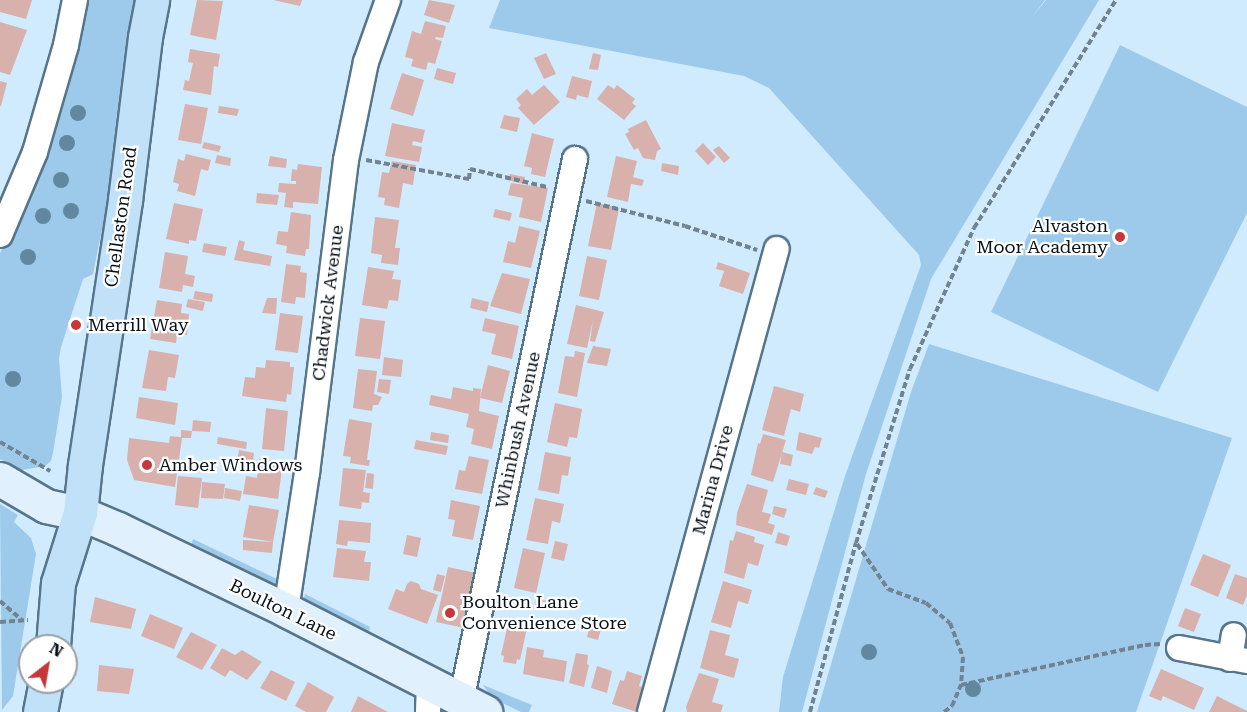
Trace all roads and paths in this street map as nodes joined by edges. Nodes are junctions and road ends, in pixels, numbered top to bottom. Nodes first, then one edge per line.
1 (75, 0) edge
2 (152, 0) edge
3 (388, 0) edge
4 (1116, 0) edge
5 (346, 156) junction
6 (575, 159) dead end
7 (568, 194) junction
8 (0, 235) edge
9 (776, 252) joint
10 (0, 442) edge
11 (50, 471) dead end
12 (0, 479) edge
13 (80, 513) junction
14 (856, 543) junction
15 (0, 601) edge
16 (286, 610) junction
17 (21, 620) junction
18 (28, 620) dead end
19 (0, 622) edge
20 (54, 634) edge
21 (1179, 648) joint
22 (1237, 652) edge
23 (961, 685) junction
24 (44, 694) edge
25 (428, 698) edge
26 (473, 706) edge
27 (40, 712) edge
28 (650, 712) edge
29 (810, 712) edge
30 (945, 712) edge

1 - 8 street
2 - 13 main road, Chellaston Road
3 - 5 street, Chadwick Avenue
4 - 14 path
5 - 7 path
5 - 16 street, Chadwick Avenue
6 - 7 street, Whinbush Avenue
7 - 9 path
7 - 26 street, Whinbush Avenue
9 - 28 street, Marina Drive
10 - 11 path
12 - 13 street
13 - 16 street, Boulton Lane
13 - 20 main road, Chellaston Road
14 - 23 path
14 - 29 path
15 - 17 path
16 - 25 street, Boulton Lane
17 - 18 path
17 - 19 path
21 - 22 street
21 - 23 path
23 - 30 path
24 - 27 main road
25 - 26 street, Boulton Lane

